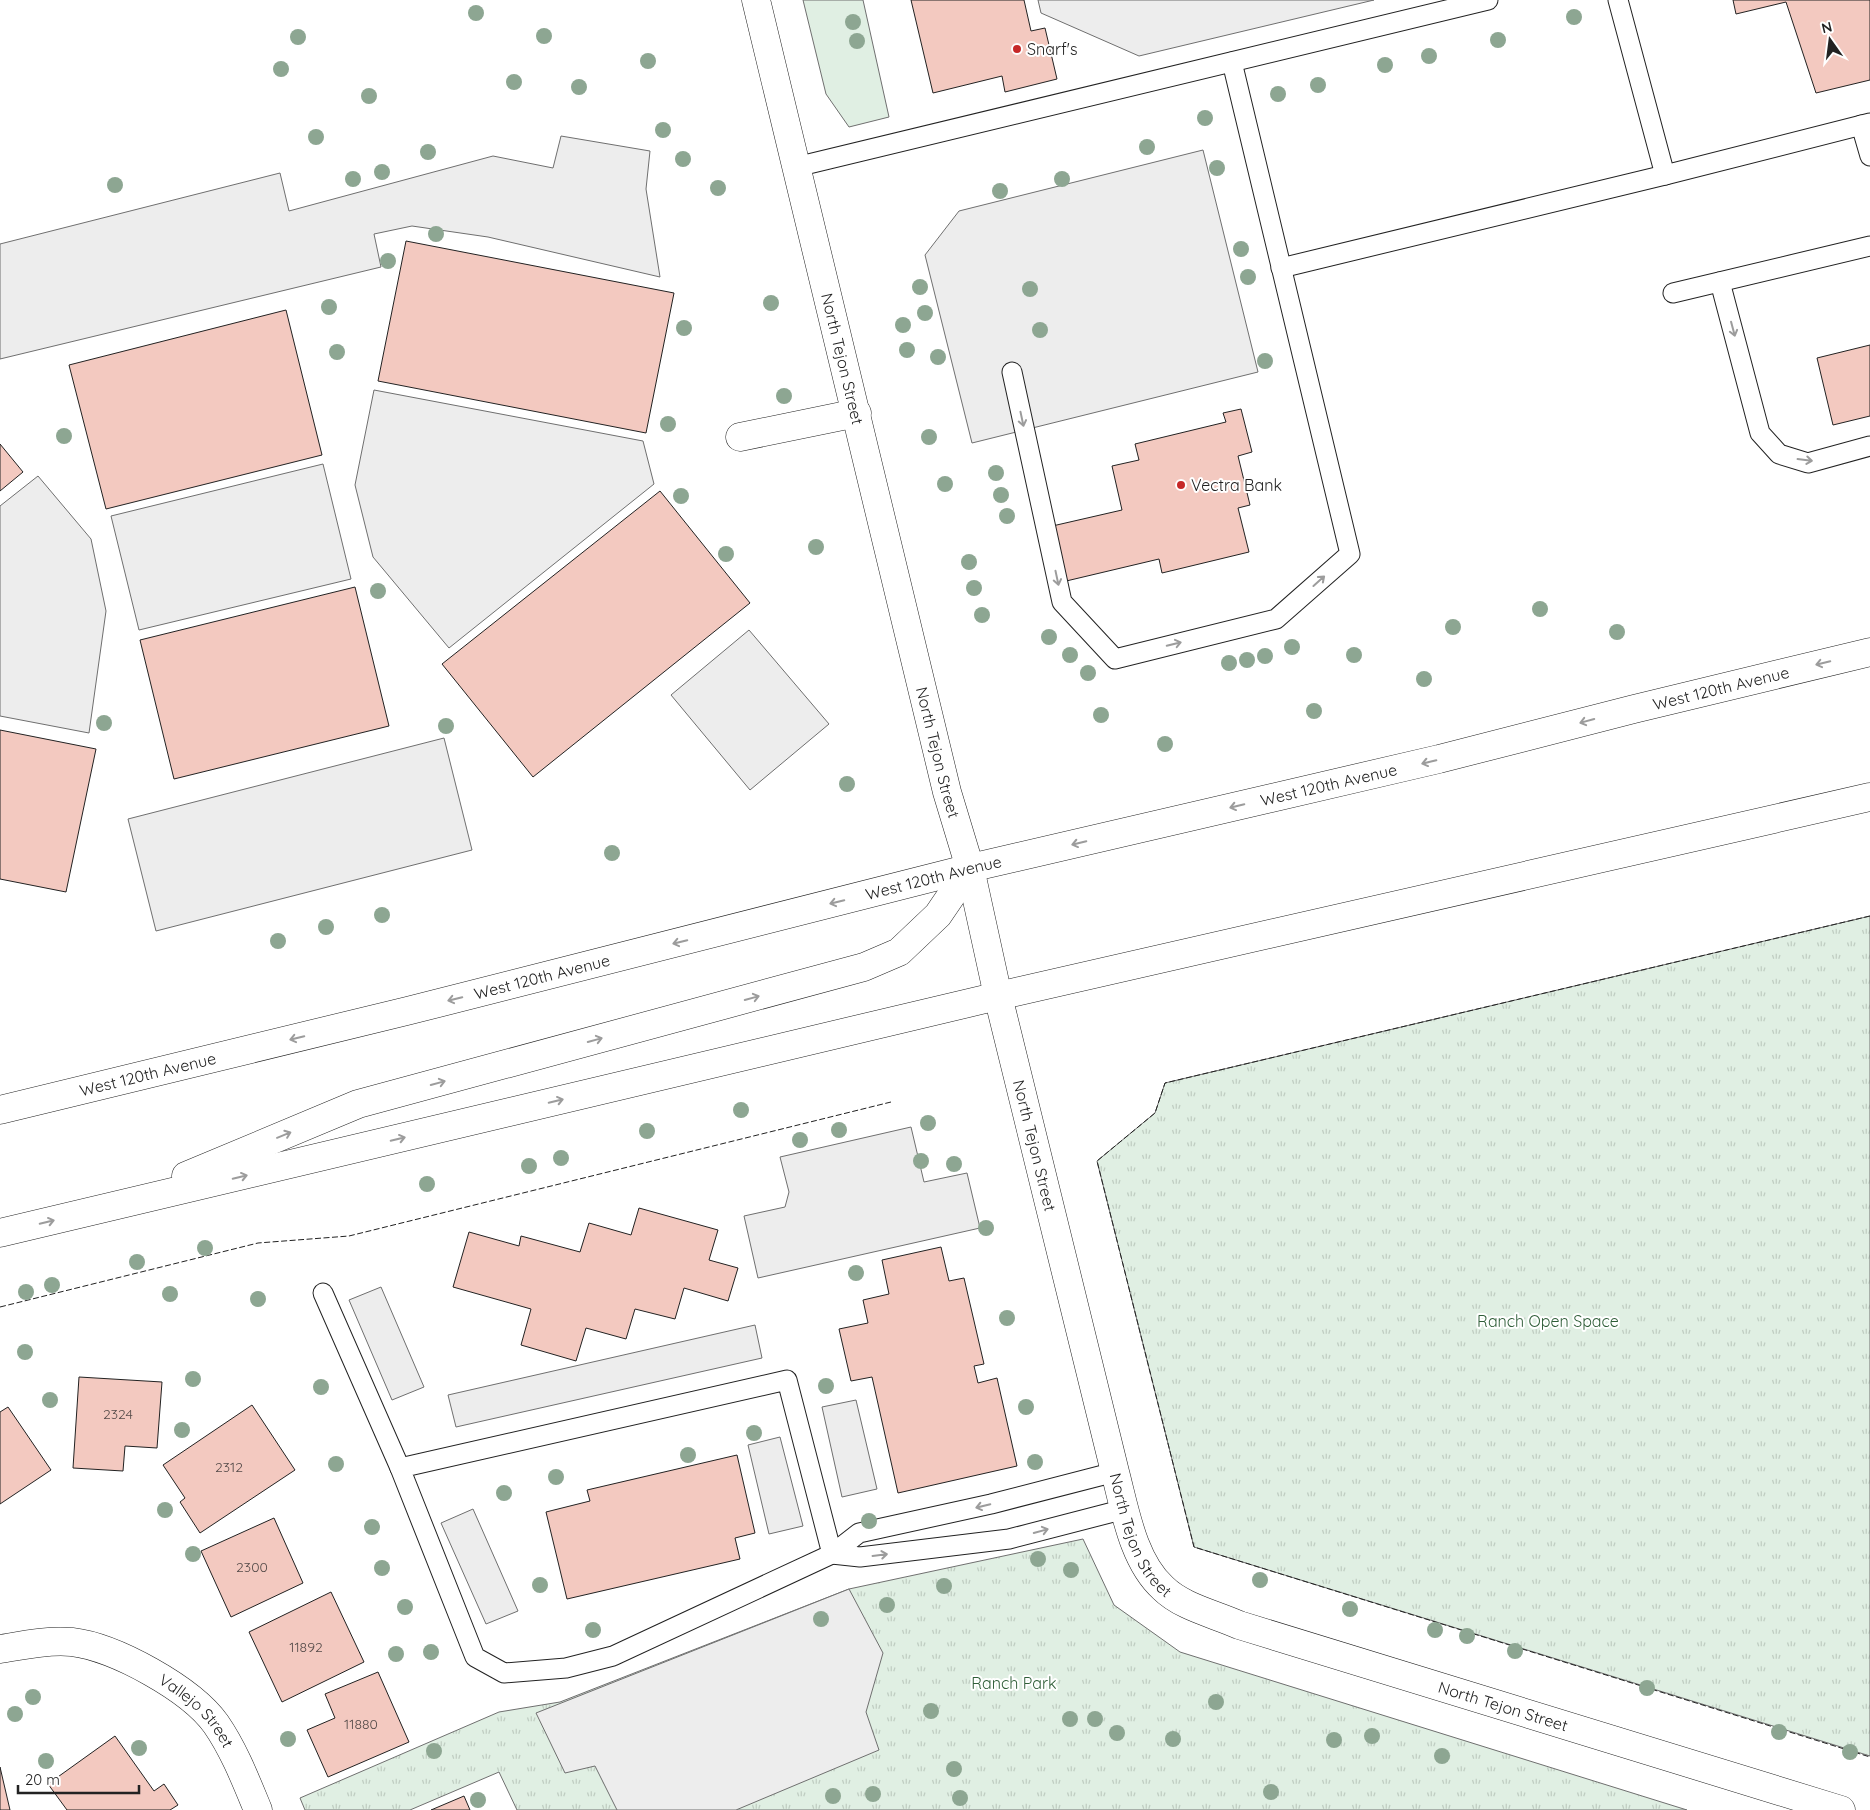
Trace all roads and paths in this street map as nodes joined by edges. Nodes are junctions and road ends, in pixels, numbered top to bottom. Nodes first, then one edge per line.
1 (756, 0) edge
2 (1488, 0) edge
3 (1618, 0) edge
4 (1232, 62) junction
5 (1865, 124) edge
6 (1870, 156) edge
7 (796, 167) junction
8 (1665, 175) junction
9 (1870, 246) edge
10 (1281, 268) junction
11 (1720, 282) junction
12 (1673, 293) dead end
13 (1012, 372) dead end
14 (857, 413) junction
15 (740, 437) dead end
16 (1870, 446) edge
17 (1870, 652) edge
18 (1870, 798) edge
19 (970, 868) junction
20 (998, 996) junction
21 (0, 1110) edge
22 (110, 1207) junction
23 (0, 1234) edge
24 (323, 1294) dead end
25 (400, 1468) junction
26 (1115, 1472) junction
27 (1125, 1509) junction
28 (832, 1554) junction
29 (0, 1649) edge
30 (258, 1810) edge
31 (1841, 1810) edge

1 - 7 main road, North Tejon Street
2 - 4 lane
3 - 8 lane
4 - 7 lane
4 - 10 lane
5 - 6 lane
5 - 8 lane
7 - 14 main road, North Tejon Street
8 - 10 lane
9 - 11 lane
13 -> 10 lane
11 - 12 lane
11 -> 16 lane
14 - 15 main road
14 - 19 main road, North Tejon Street
17 -> 19 main road, West 120th Avenue
18 - 20 main road
19 - 20 main road, North Tejon Street
19 -> 21 main road, West 120th Avenue
22 -> 19 main road
22 -> 20 main road
20 - 26 main road, North Tejon Street
23 -> 22 main road
24 - 25 lane
25 - 28 lane
25 - 28 lane
26 - 27 main road, North Tejon Street
26 -> 28 lane
28 -> 27 lane
27 - 31 main road, North Tejon Street
29 - 30 main road, Vallejo Street

